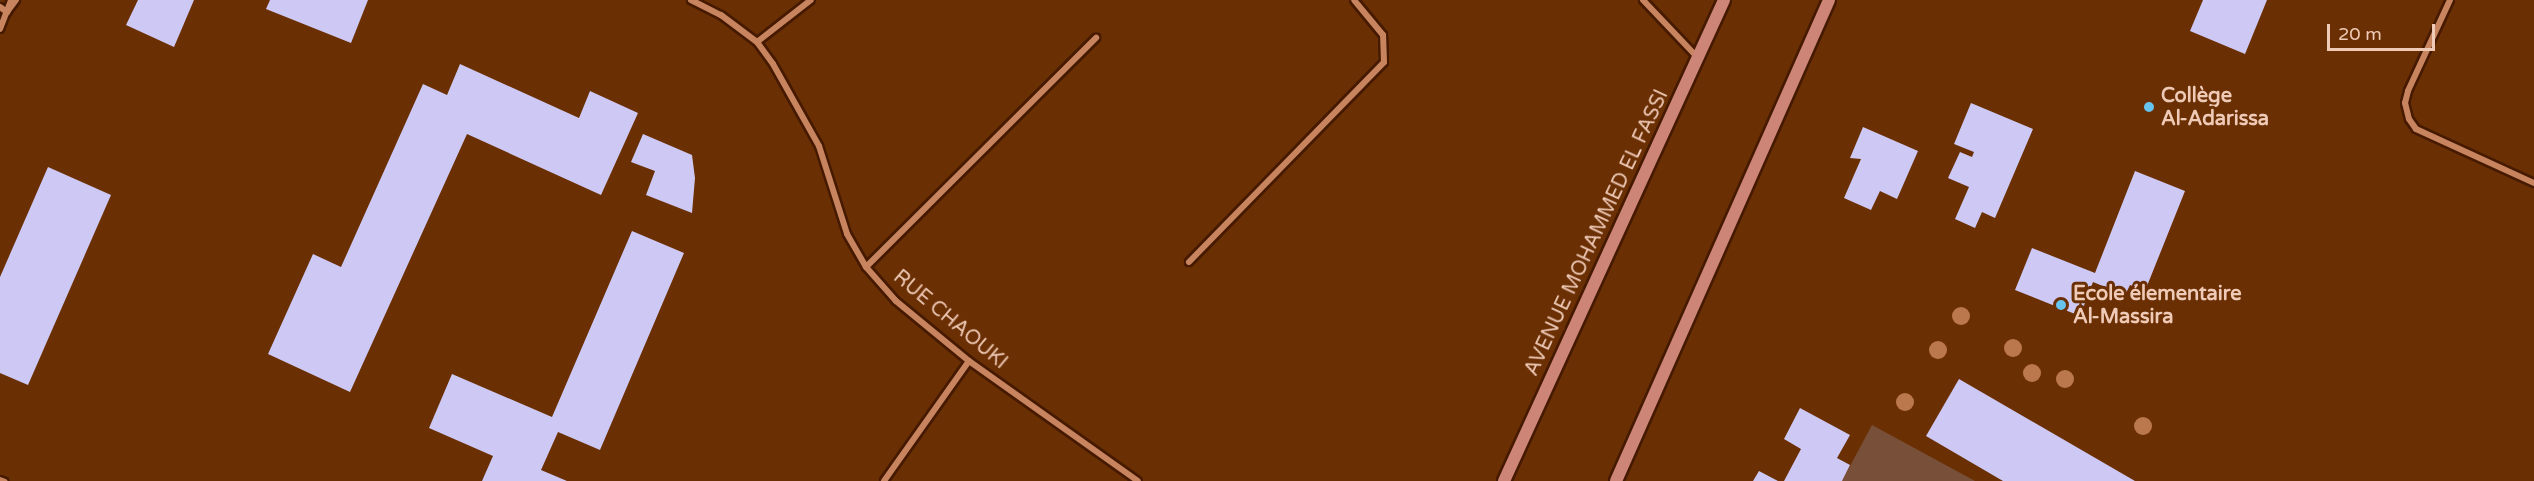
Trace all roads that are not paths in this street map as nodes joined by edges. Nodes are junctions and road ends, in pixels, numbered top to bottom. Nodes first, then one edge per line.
1 (11, 0) edge
2 (16, 0) edge
3 (691, 0) edge
4 (811, 0) edge
5 (1354, 0) edge
6 (1643, 0) edge
7 (1724, 0) edge
8 (1829, 0) edge
9 (2450, 0) edge
10 (0, 7) edge
11 (7, 12) junction
12 (0, 29) edge
13 (1096, 38) dead end
14 (757, 42) junction
15 (1700, 59) junction
16 (2534, 183) edge
17 (1189, 262) dead end
18 (866, 267) junction
19 (969, 361) junction
20 (0, 479) edge
21 (5, 481) edge
22 (884, 481) edge
23 (1138, 481) edge
24 (1504, 481) edge
25 (1616, 481) edge

1 - 11 street
2 - 11 street
3 - 14 street, RUE CHAOUKI
4 - 14 street
5 - 17 street
6 - 15 street
7 - 15 main road, AVENUE MOHAMMED EL FASSI
8 - 25 main road
9 - 16 street
10 - 11 street
11 - 12 street
13 - 18 street
14 - 18 street, RUE CHAOUKI
15 - 24 main road, AVENUE MOHAMMED EL FASSI
18 - 19 street, RUE CHAOUKI
19 - 22 street
19 - 23 street, RUE CHAOUKI
20 - 21 lane

